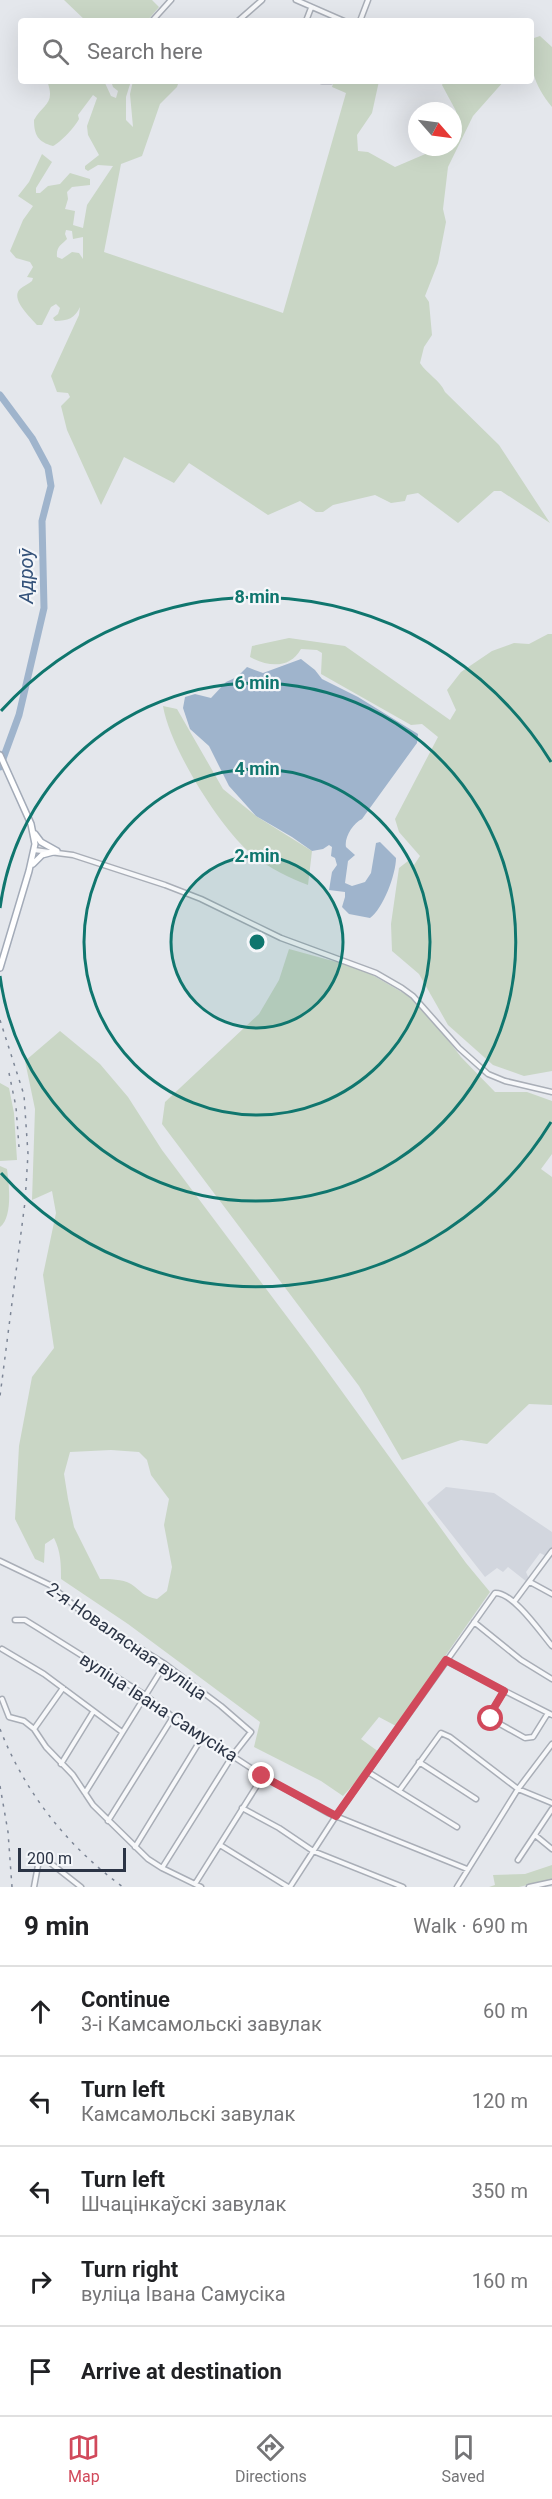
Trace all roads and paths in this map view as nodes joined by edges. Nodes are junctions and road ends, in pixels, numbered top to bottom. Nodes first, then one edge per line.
1 (171, 0) edge
2 (262, 0) edge
3 (296, 0) edge
4 (368, 0) edge
5 (311, 8) junction
6 (155, 18) edge
7 (241, 18) edge
8 (307, 18) edge
9 (336, 18) edge
10 (361, 18) edge
11 (0, 755) edge
12 (31, 825) junction
13 (34, 847) junction
14 (55, 850) junction
15 (29, 871) junction
16 (0, 968) edge
17 (552, 1092) edge
18 (552, 1551) edge
19 (0, 1561) edge
20 (530, 1582) junction
21 (552, 1594) edge
22 (514, 1602) junction
23 (15, 1620) dead end
24 (474, 1622) junction
25 (552, 1646) edge
26 (2, 1649) dead end
27 (446, 1660) junction
28 (165, 1664) junction
29 (552, 1679) edge
30 (63, 1688) junction
31 (504, 1691) junction
32 (145, 1695) junction
33 (2, 1699) dead end
34 (93, 1712) junction
35 (550, 1714) edge
36 (173, 1717) junction
37 (34, 1729) junction
38 (122, 1732) junction
39 (203, 1736) junction
40 (552, 1744) edge
41 (233, 1755) junction
42 (419, 1762) junction
43 (61, 1764) junction
44 (368, 1772) junction
45 (262, 1776) junction
46 (518, 1789) junction
47 (399, 1791) junction
48 (85, 1793) junction
49 (476, 1799) dead end
50 (552, 1803) edge
51 (242, 1808) junction
52 (552, 1809) edge
53 (336, 1816) junction
54 (108, 1821) junction
55 (457, 1827) dead end
56 (535, 1835) junction
57 (220, 1845) junction
58 (135, 1847) junction
59 (552, 1849) edge
60 (313, 1851) junction
61 (518, 1860) dead end
62 (162, 1868) junction
63 (467, 1869) junction
64 (552, 1882) edge
65 (195, 1884) junction
66 (34, 1887) edge
67 (81, 1887) edge
68 (201, 1887) edge
69 (289, 1887) edge
70 (403, 1887) edge
71 (458, 1887) edge
72 (529, 1887) edge

1 - 6 street
2 - 7 street
3 - 5 street
4 - 10 street
5 - 8 street
5 - 9 street
11 - 12 main road
12 - 13 main road
12 - 14 main road
13 - 14 street
13 - 15 main road
14 - 15 main road
14 - 17 street
15 - 16 main road
18 - 20 street
19 - 28 street, 2-я Новалясная вуліца
20 - 21 street
20 - 22 street
22 - 24 street
22 - 25 street
23 - 32 street, вуліца Івана Самусіка
24 - 27 street
24 - 29 street
26 - 30 street
27 - 31 street
27 - 44 street
28 - 32 street
28 - 41 street, 2-я Новалясная вуліца
30 - 34 street
30 - 37 street
31 - 35 street
31 - 35 street
32 - 36 street, вуліца Івана Самусіка
32 - 38 street
33 - 37 street
34 - 38 street
34 - 43 street
36 - 39 street, вуліца Івана Самусіка
36 - 54 street
37 - 43 street
38 - 48 street
39 - 41 street, вуліца Івана Самусіка
39 - 58 street
40 - 46 street
41 - 45 street, вуліца Івана Самусіка
41 - 62 street
42 - 46 street
42 - 47 street
42 - 49 street
43 - 48 street
44 - 47 street
44 - 53 street
45 - 51 street
45 - 53 street, вуліца Івана Самусіка
46 - 50 street
46 - 63 street
47 - 55 street
48 - 54 street
51 - 57 street
51 - 60 street
52 - 56 street
53 - 60 street
53 - 63 street, вуліца Івана Самусіка
54 - 58 street
56 - 59 street
56 - 61 street
57 - 65 street
57 - 69 street
58 - 62 street
60 - 69 street
60 - 70 street
62 - 65 street
63 - 71 street
64 - 72 street
65 - 68 street
66 - 67 street

